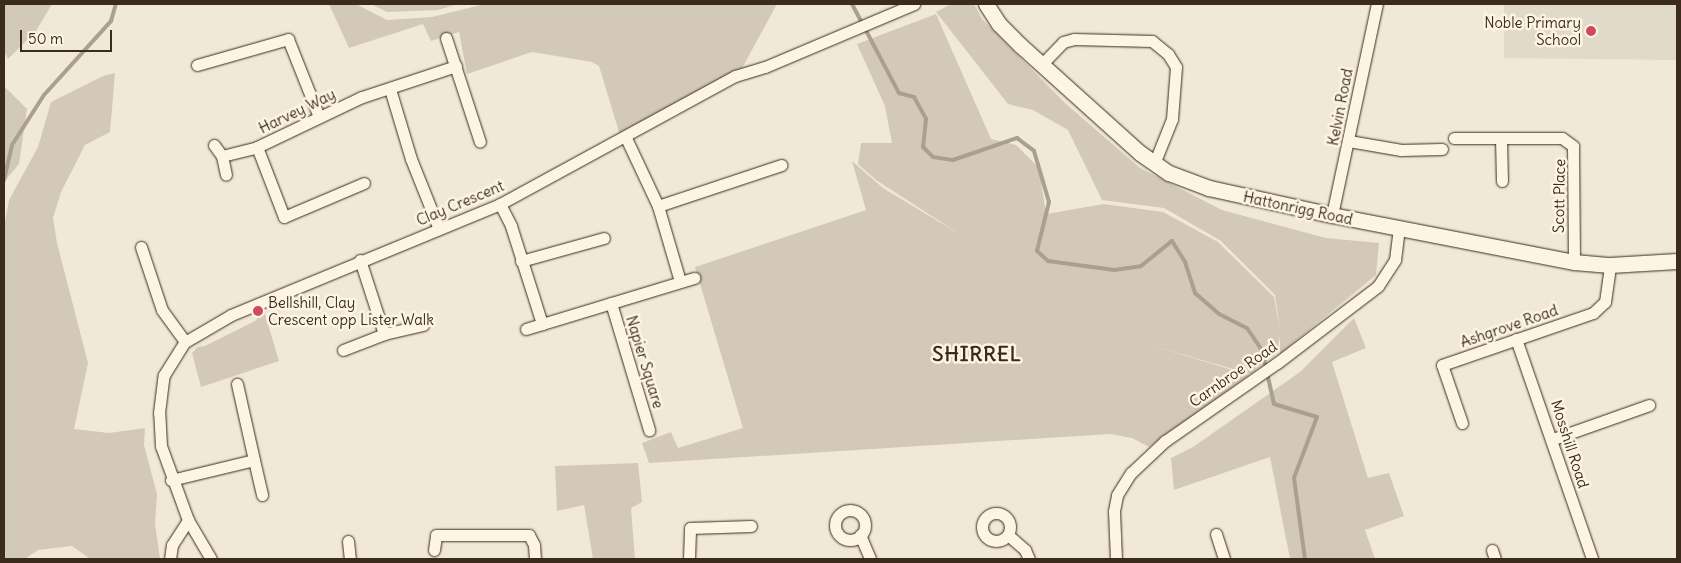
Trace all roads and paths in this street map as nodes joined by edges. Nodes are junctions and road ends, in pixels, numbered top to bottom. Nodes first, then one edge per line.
1 (914, 4) edge
2 (986, 4) edge
3 (1376, 4) edge
4 (446, 38) dead end
5 (1042, 65) junction
6 (196, 66) dead end
7 (456, 66) junction
8 (390, 89) junction
9 (319, 116) junction
10 (626, 138) junction
11 (1454, 138) dead end
12 (1501, 138) junction
13 (1349, 141) junction
14 (480, 142) dead end
15 (214, 145) dead end
16 (257, 146) junction
17 (1442, 149) dead end
18 (222, 156) junction
19 (1154, 164) junction
20 (781, 165) dead end
21 (226, 175) dead end
22 (1502, 181) dead end
23 (364, 183) dead end
24 (500, 204) junction
25 (658, 206) junction
26 (1332, 216) junction
27 (439, 229) junction
28 (1399, 229) junction
29 (604, 238) dead end
30 (140, 246) dead end
31 (360, 260) junction
32 (521, 261) junction
33 (1677, 261) edge
34 (1574, 262) junction
35 (1610, 265) junction
36 (694, 278) dead end
37 (680, 280) junction
38 (611, 303) junction
39 (542, 324) junction
40 (423, 326) dead end
41 (526, 329) dead end
42 (384, 334) junction
43 (1516, 339) junction
44 (185, 342) junction
45 (343, 350) dead end
46 (237, 384) dead end
47 (1649, 406) dead end
48 (1462, 423) dead end
49 (649, 430) dead end
50 (1553, 439) junction
51 (254, 460) junction
52 (171, 480) junction
53 (262, 495) dead end
54 (188, 520) junction
55 (751, 526) dead end
56 (1216, 534) dead end
57 (860, 535) dead end
58 (1008, 535) dead end
59 (348, 541) dead end
60 (434, 550) dead end
61 (170, 559) edge
62 (211, 559) edge
63 (350, 559) edge
64 (535, 559) edge
65 (689, 559) edge
66 (870, 559) edge
67 (1029, 559) edge
68 (1116, 559) edge
69 (1224, 559) edge
70 (1592, 559) edge

1 - 10 street, Clay Crescent
2 - 5 street, Hattonrigg Road
3 - 13 street, Kelvin Road
4 - 7 street
5 - 19 street, Hattonrigg Road
5 - 19 street
6 - 9 street
7 - 8 street, Harvey Way
7 - 14 street
8 - 9 street, Harvey Way
8 - 27 street
9 - 16 street, Harvey Way
10 - 24 street, Clay Crescent
10 - 25 street
11 - 12 street, Scott Place
12 - 22 street
12 - 34 street, Scott Place
13 - 17 street
13 - 26 street, Kelvin Road
15 - 18 street
16 - 18 street
16 - 23 street, Harvey Way
18 - 21 street
19 - 26 street, Hattonrigg Road
20 - 25 street
24 - 27 street, Clay Crescent
24 - 32 street
25 - 37 street
26 - 28 street, Hattonrigg Road
27 - 31 street, Clay Crescent
28 - 34 street, Hattonrigg Road
28 - 68 street, Carnbroe Road
29 - 32 street
30 - 44 street
31 - 42 street
31 - 44 street, Clay Crescent
32 - 39 street
33 - 35 street, Hattonrigg Road
34 - 35 street, Hattonrigg Road
35 - 43 street, Ashgrove Road
36 - 37 street, Napier Square
37 - 38 street, Napier Square
38 - 39 street, Napier Square
38 - 49 street, Napier Square
39 - 41 street, Napier Square
40 - 42 street
42 - 45 street
43 - 48 street, Ashgrove Road
43 - 50 street, Mosshill Road
44 - 52 street, Clay Crescent
46 - 51 street
47 - 50 street
50 - 70 street, Mosshill Road
51 - 52 street
51 - 53 street
52 - 54 street, Clay Crescent
54 - 61 street
54 - 62 street, Clay Crescent
55 - 65 street
56 - 69 street
57 - 66 street
58 - 67 street
59 - 63 street
60 - 64 street

